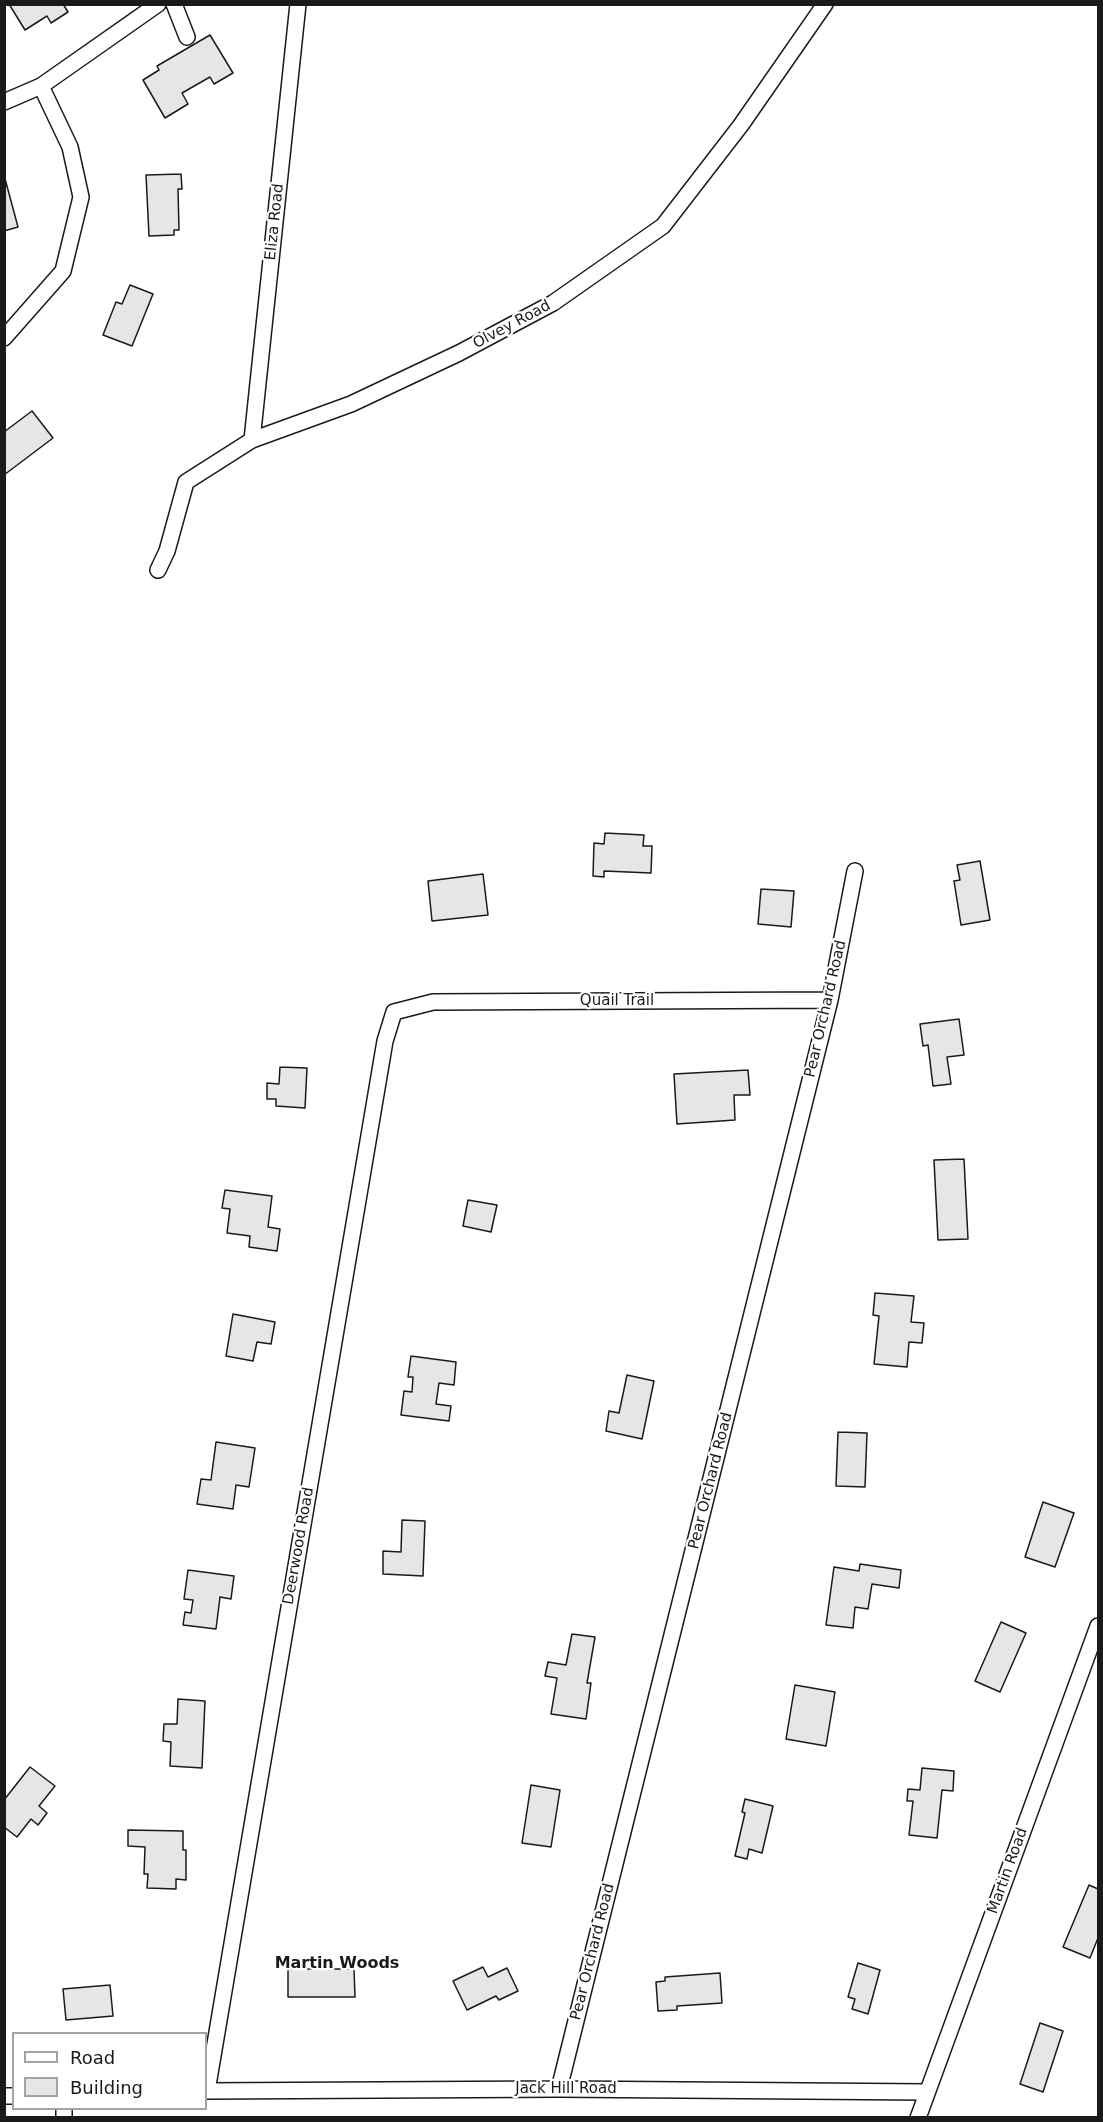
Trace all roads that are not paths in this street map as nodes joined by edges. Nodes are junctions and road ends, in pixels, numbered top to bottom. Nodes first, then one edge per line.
1 (158, 4) edge
2 (174, 4) edge
3 (298, 4) edge
4 (825, 4) edge
5 (187, 37) dead end
6 (41, 86) junction
7 (4, 102) edge
8 (4, 338) edge
9 (252, 440) junction
10 (158, 570) dead end
11 (855, 871) dead end
12 (830, 1000) junction
13 (404, 1009) joint
14 (1098, 1626) edge
15 (207, 2085) edge
16 (559, 2089) junction
17 (207, 2091) edge
18 (926, 2092) junction
19 (918, 2118) edge

1 - 6 street
2 - 5 street
3 - 9 street, Eliza Road
4 - 9 street, Olvey Road
6 - 7 street
6 - 8 street
9 - 10 street, Olvey Road
11 - 12 street, Pear Orchard Road
12 - 13 street, Quail Trail
12 - 16 street, Pear Orchard Road
13 - 15 street, Deerwood Road
14 - 18 street, Martin Road
16 - 17 street, Jack Hill Road
16 - 18 street, Jack Hill Road
18 - 19 street, Martin Road

